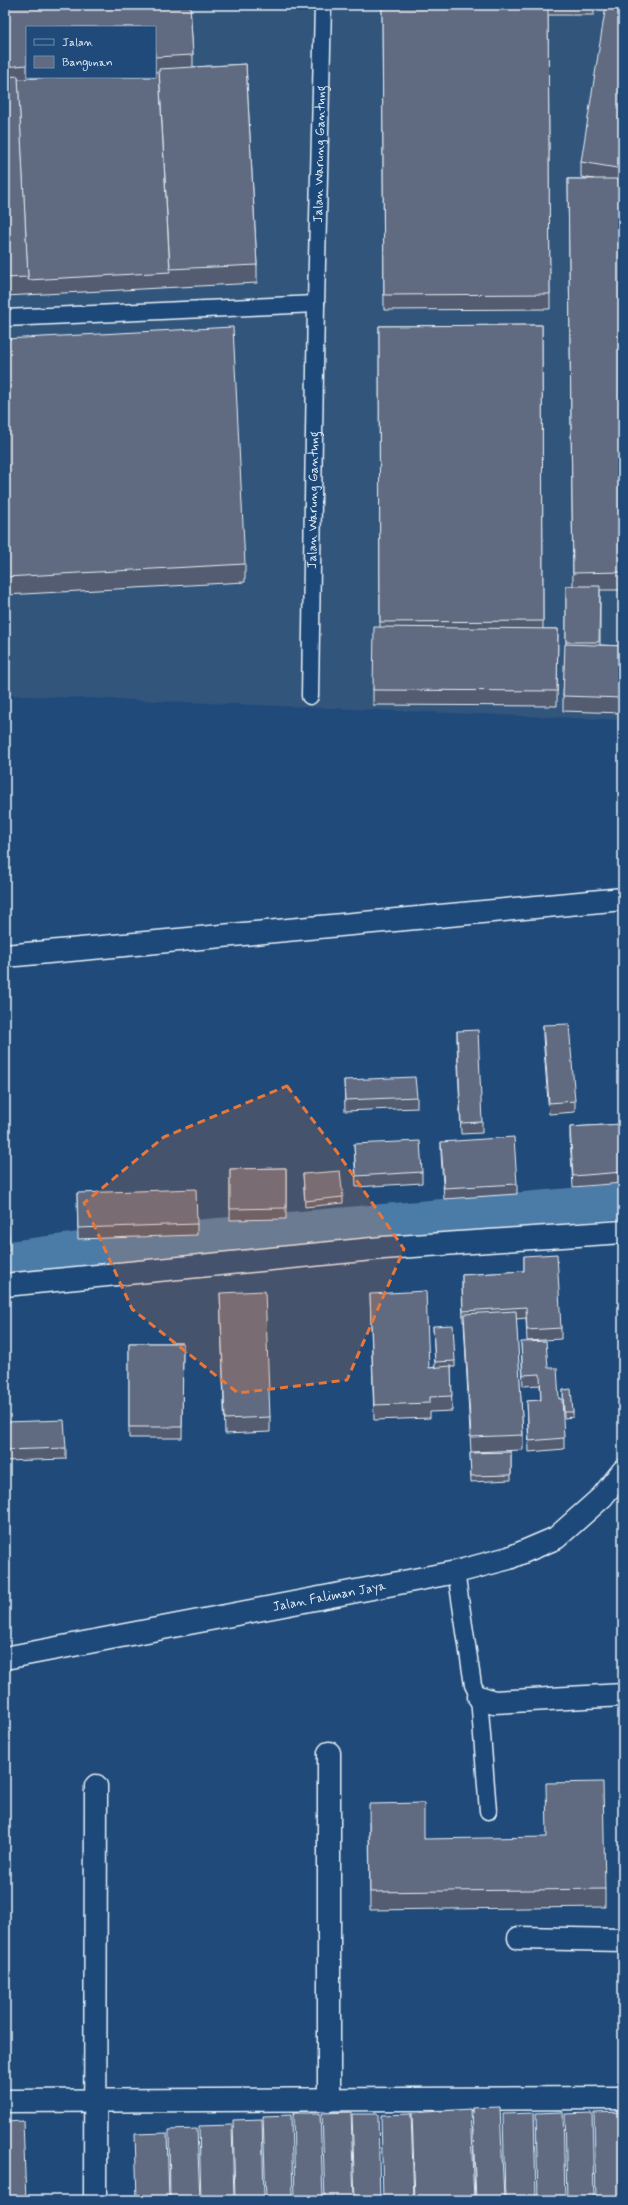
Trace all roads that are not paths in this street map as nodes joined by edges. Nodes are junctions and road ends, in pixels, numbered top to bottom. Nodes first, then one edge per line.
1 (323, 5) edge
2 (316, 304) junction
3 (5, 318) edge
4 (310, 696) dead end
5 (623, 899) edge
6 (5, 956) edge
7 (623, 1232) edge
8 (5, 1285) edge
9 (623, 1471) edge
10 (457, 1583) junction
11 (5, 1658) edge
12 (476, 1691) junction
13 (623, 1695) edge
14 (329, 1753) dead end
15 (96, 1786) dead end
16 (488, 1811) dead end
17 (519, 1938) dead end
18 (623, 1940) edge
19 (623, 2098) edge
20 (329, 2100) junction
21 (96, 2101) junction
22 (5, 2102) edge
23 (96, 2200) edge

1 - 2 lane, Jalan Warung Gantung
2 - 3 lane
2 - 4 lane, Jalan Warung Gantung
5 - 6 street
7 - 8 street
9 - 10 street, Jalan Faliman Jaya
10 - 11 street, Jalan Faliman Jaya
10 - 12 lane
12 - 13 street
12 - 16 lane
14 - 20 street
15 - 21 street
17 - 18 street
19 - 20 street
20 - 21 street
21 - 22 street
21 - 23 street

